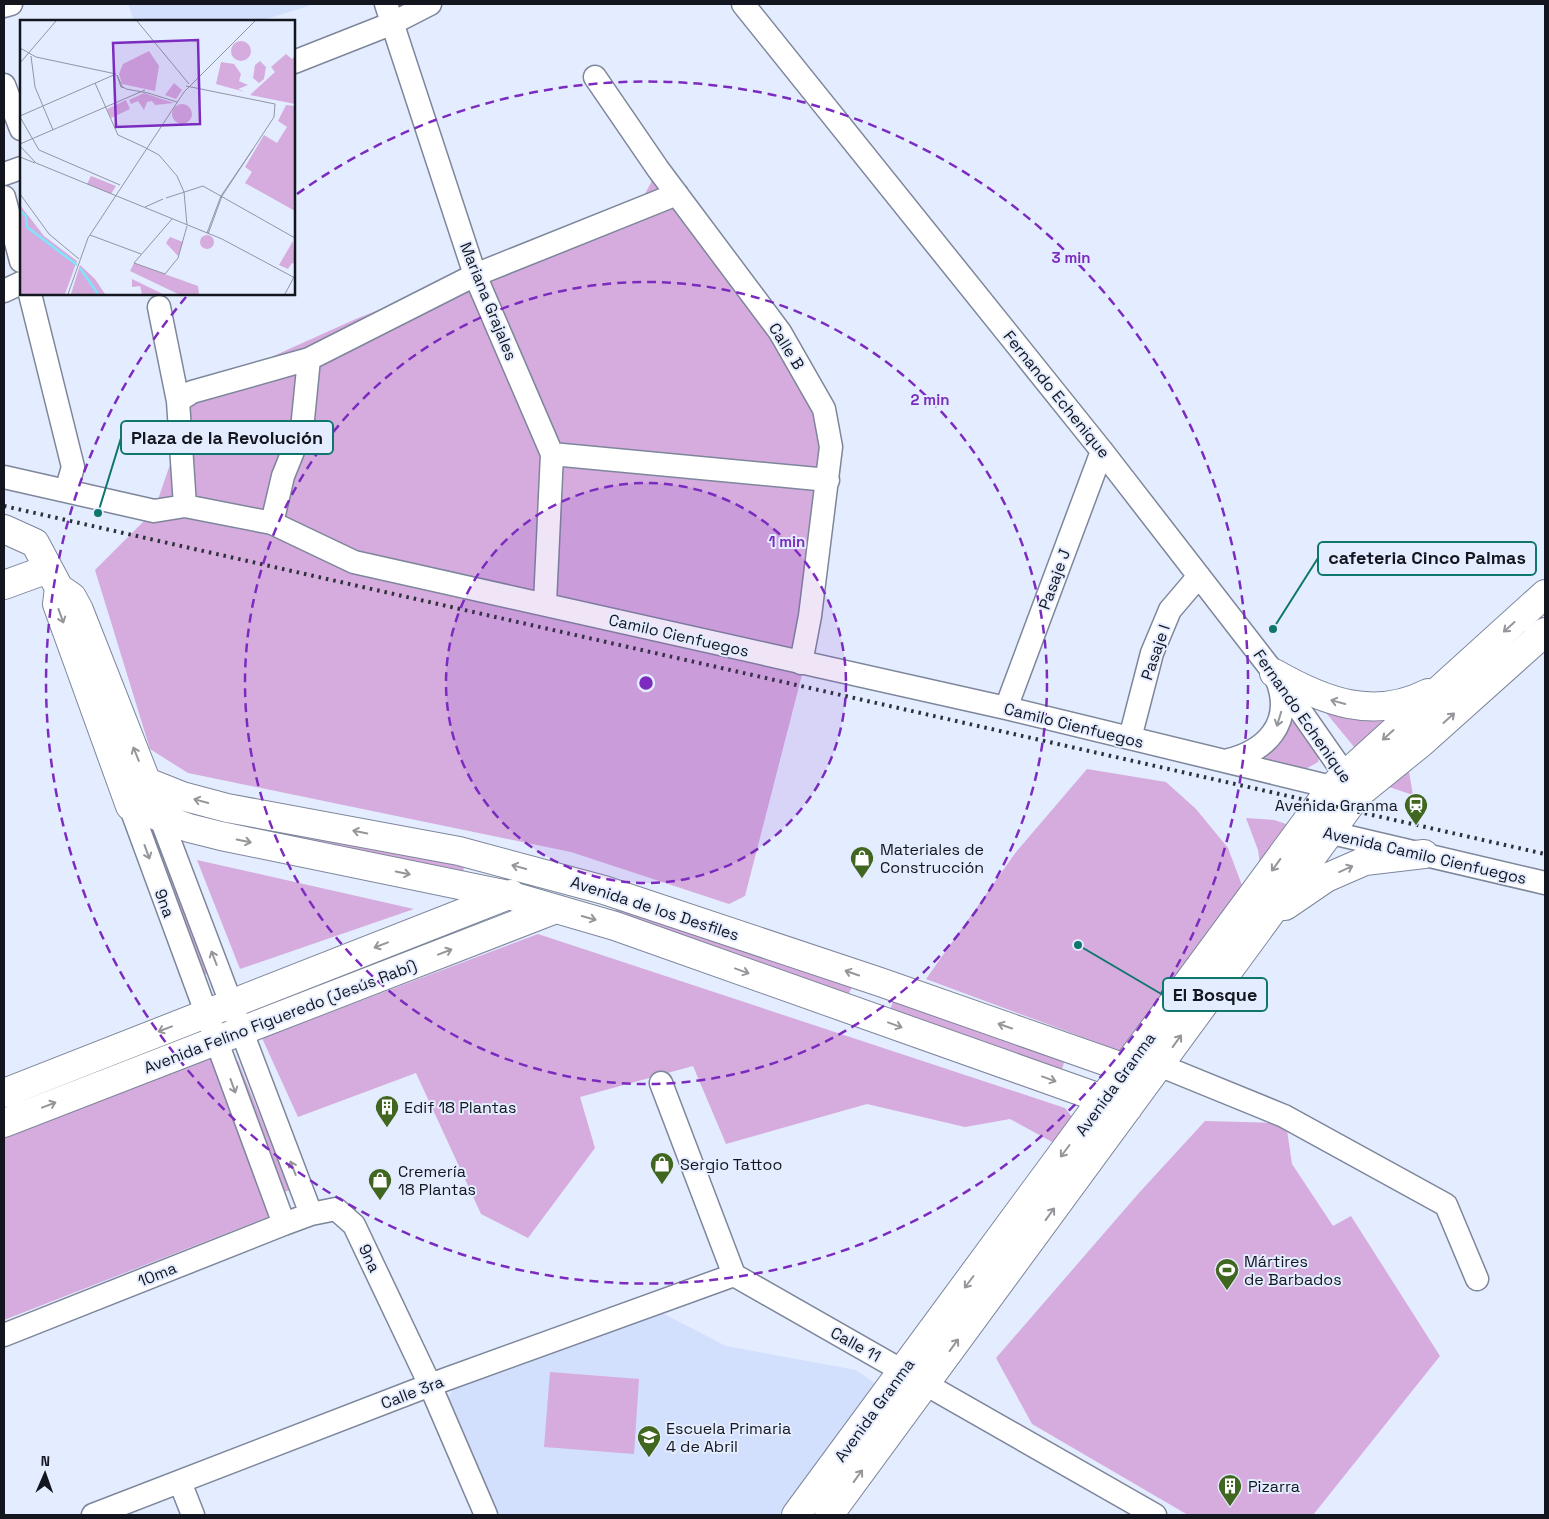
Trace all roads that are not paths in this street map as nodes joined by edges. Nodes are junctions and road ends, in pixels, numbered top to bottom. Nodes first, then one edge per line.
1 (11, 4) edge
2 (430, 4) edge
3 (743, 4) edge
4 (4, 6) edge
5 (390, 13) edge
6 (295, 61) edge
7 (594, 77) dead end
8 (4, 85) edge
9 (20, 126) edge
10 (20, 168) edge
11 (4, 174) edge
12 (677, 194) junction
13 (4, 197) edge
14 (20, 257) edge
15 (475, 275) junction
16 (20, 283) edge
17 (4, 291) edge
18 (30, 295) edge
19 (159, 307) dead end
20 (309, 359) junction
21 (178, 401) junction
22 (1102, 451) junction
23 (552, 454) junction
24 (4, 477) edge
25 (828, 480) junction
26 (66, 491) junction
27 (185, 506) junction
28 (272, 523) junction
29 (4, 529) edge
30 (1199, 576) junction
31 (54, 578) junction
32 (4, 585) edge
33 (1545, 594) edge
34 (545, 604) junction
35 (1545, 632) edge
36 (801, 663) junction
37 (1274, 672) junction
38 (1451, 679) junction
39 (1006, 708) junction
40 (1130, 738) junction
41 (1224, 761) junction
42 (147, 782) junction
43 (1345, 785) junction
44 (130, 806) junction
45 (160, 816) junction
46 (1318, 829) junction
47 (1424, 854) junction
48 (566, 880) junction
49 (1545, 883) edge
50 (508, 895) junction
51 (556, 909) junction
52 (1262, 925) junction
53 (880, 982) junction
54 (231, 1003) junction
55 (205, 1014) junction
56 (867, 1015) junction
57 (241, 1031) junction
58 (216, 1041) junction
59 (1145, 1070) junction
60 (662, 1083) dead end
61 (4, 1093) edge
62 (1116, 1103) junction
63 (4, 1123) edge
64 (311, 1214) junction
65 (284, 1224) junction
66 (734, 1276) junction
67 (1477, 1279) dead end
68 (4, 1335) edge
69 (914, 1378) junction
70 (430, 1385) junction
71 (180, 1482) junction
72 (93, 1515) edge
73 (192, 1515) edge
74 (486, 1515) edge
75 (796, 1515) edge
76 (829, 1515) edge
77 (1155, 1515) edge

1 - 4 street
2 - 5 street
3 - 22 street, Fernando Echenique
5 - 6 street
5 - 15 street, Mariana Grajales
7 - 12 street, Calle B
8 - 9 street
10 - 11 street
12 - 15 street
12 - 25 street, Calle B
13 - 14 street
15 - 20 street
15 - 23 street, Mariana Grajales
16 - 17 street
18 - 26 street
19 - 21 street
20 - 21 street
20 - 28 street
21 - 27 street
22 - 30 street, Fernando Echenique
22 - 39 street, Pasaje J
23 - 25 street
23 - 34 street, Mariana Grajales
24 - 26 street, Camilo Cienfuegos
25 - 36 street, Calle B
26 - 27 street, Camilo Cienfuegos
27 - 28 street, Camilo Cienfuegos
28 - 34 street, Camilo Cienfuegos
29 - 31 main road
30 - 37 street, Fernando Echenique
30 - 40 street, Pasaje I
31 - 32 main road
42 -> 31 main road
31 -> 44 main road
33 -> 38 main road, Avenida Granma
34 - 36 street, Camilo Cienfuegos
43 -> 35 main road, Avenida Granma
36 - 39 street, Camilo Cienfuegos
38 -> 37 main road
37 -> 41 street
37 - 43 street, Fernando Echenique
38 -> 43 main road, Avenida Granma
39 - 40 street, Camilo Cienfuegos
40 - 41 street, Camilo Cienfuegos
41 - 43 street, Camilo Cienfuegos
42 - 45 main road
48 -> 42 main road, Avenida de los Desfiles
43 - 46 main road, Avenida Granma
44 - 45 main road, Avenida de los Desfiles
44 -> 55 street, 9na
45 -> 50 main road, Avenida de los Desfiles
54 -> 45 street, 9na
46 - 47 street, Avenida Camilo Cienfuegos
46 - 52 main road, Avenida Granma
46 -> 59 main road, Avenida Granma
47 - 49 street, Avenida Camilo Cienfuegos
52 -> 47 main road
48 - 50 main road, Avenida Felino Figueredo (Jesús Rabí)
53 -> 48 main road, Avenida de los Desfiles
50 - 51 main road, Avenida de los Desfiles
50 -> 54 main road, Avenida Felino Figueredo (Jesús Rabí)
51 -> 56 main road, Avenida de los Desfiles
57 -> 51 main road, Avenida Felino Figueredo (Jesús Rabí)
59 -> 52 main road, Avenida Granma
53 - 56 main road
59 -> 53 main road, Avenida de los Desfiles
54 - 55 main road, Avenida Felino Figueredo (Jesús Rabí)
54 - 57 street, 9na
55 - 58 street, 9na
55 -> 61 main road, Avenida Felino Figueredo (Jesús Rabí)
56 -> 62 main road, Avenida de los Desfiles
57 - 58 main road, Avenida Felino Figueredo (Jesús Rabí)
64 -> 57 street
63 -> 58 main road, Avenida Felino Figueredo (Jesús Rabí)
58 -> 65 street, 9na
59 - 62 main road, Avenida Granma
59 - 67 street
60 - 66 street
62 - 69 main road, Avenida Granma
64 - 65 street, 10ma
64 - 70 street, 9na
65 - 68 street, 10ma
66 - 69 street, Calle 11
66 - 70 street, Calle 3ra
69 - 75 main road, Avenida Granma
76 -> 69 main road, Avenida Granma
69 - 77 street, Calle 11
70 - 71 street, Calle 3ra
70 - 74 street, 9na
71 - 72 street, Calle 3ra
71 - 73 street

